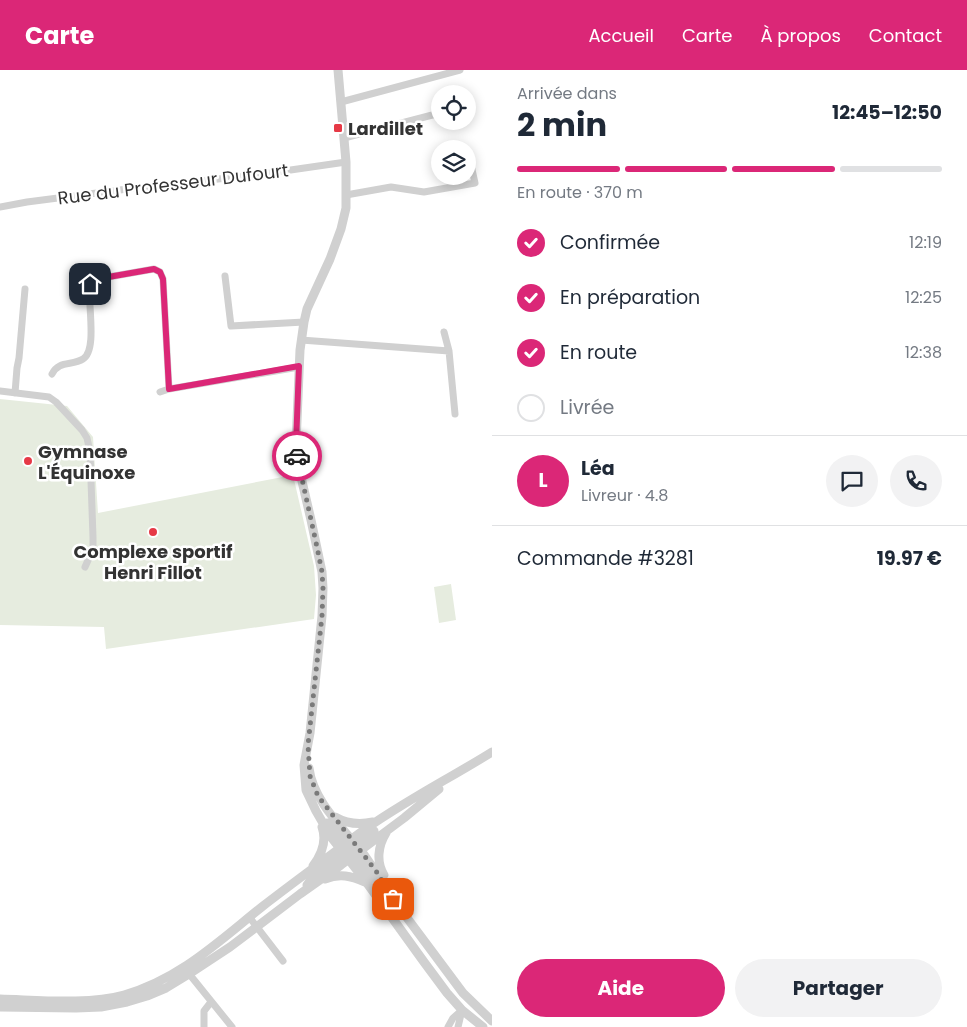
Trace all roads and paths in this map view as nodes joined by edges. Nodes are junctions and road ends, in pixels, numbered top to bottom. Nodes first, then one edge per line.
1 (338, 70) edge
2 (460, 70) edge
3 (341, 102) junction
4 (431, 115) edge
5 (344, 138) junction
6 (346, 162) junction
7 (464, 185) edge
8 (346, 195) junction
9 (0, 207) edge
10 (225, 276) dead end
11 (26, 289) dead end
12 (304, 322) junction
13 (444, 332) dead end
14 (301, 340) junction
15 (449, 351) junction
16 (299, 366) junction
17 (52, 374) dead end
18 (169, 389) junction
19 (0, 391) edge
20 (160, 392) dead end
21 (15, 393) junction
22 (455, 414) dead end
23 (86, 567) dead end
24 (308, 745) junction
25 (492, 752) edge
26 (458, 773) junction
27 (331, 814) junction
28 (385, 817) junction
29 (320, 819) junction
30 (388, 829) junction
31 (350, 850) junction
32 (309, 872) junction
33 (318, 881) junction
34 (367, 883) junction
35 (300, 894) junction
36 (393, 899) junction
37 (250, 918) junction
38 (257, 927) junction
39 (438, 959) junction
40 (283, 961) dead end
41 (187, 971) junction
42 (437, 978) junction
43 (463, 993) junction
44 (211, 1002) junction
45 (4, 1003) edge
46 (462, 1010) junction
47 (490, 1020) edge
48 (204, 1027) edge
49 (232, 1027) edge
50 (448, 1027) edge
51 (458, 1027) edge
52 (482, 1027) edge

1 - 3 street
2 - 3 street
3 - 5 street
4 - 5 street
5 - 6 street
6 - 8 street
6 - 9 street, Rue du Professeur Dufourt
7 - 8 street
8 - 12 street
10 - 12 street
11 - 21 street
12 - 14 street
13 - 15 street
14 - 15 street
14 - 16 street
15 - 22 street
16 - 18 street
16 - 24 street
17 - 18 street
18 - 20 street
19 - 21 street
21 - 23 street
24 - 27 street
24 - 29 street
25 - 26 street
26 - 28 street
26 - 30 street
27 - 28 street
27 - 31 street
28 - 31 street
29 - 31 street
29 - 32 street
30 - 31 street
30 - 36 street
31 - 32 street
31 - 33 street
31 - 34 street
31 - 35 street
31 - 36 street
32 - 37 street
33 - 34 street
33 - 35 street
34 - 42 street
35 - 38 street
36 - 39 street
37 - 38 street
37 - 41 street
38 - 40 street
38 - 41 street
39 - 42 street
39 - 43 street
41 - 44 street
41 - 45 street
42 - 46 street
43 - 46 street
43 - 47 street
44 - 48 street
44 - 49 street
46 - 47 street
46 - 50 street
46 - 51 street
46 - 52 street

